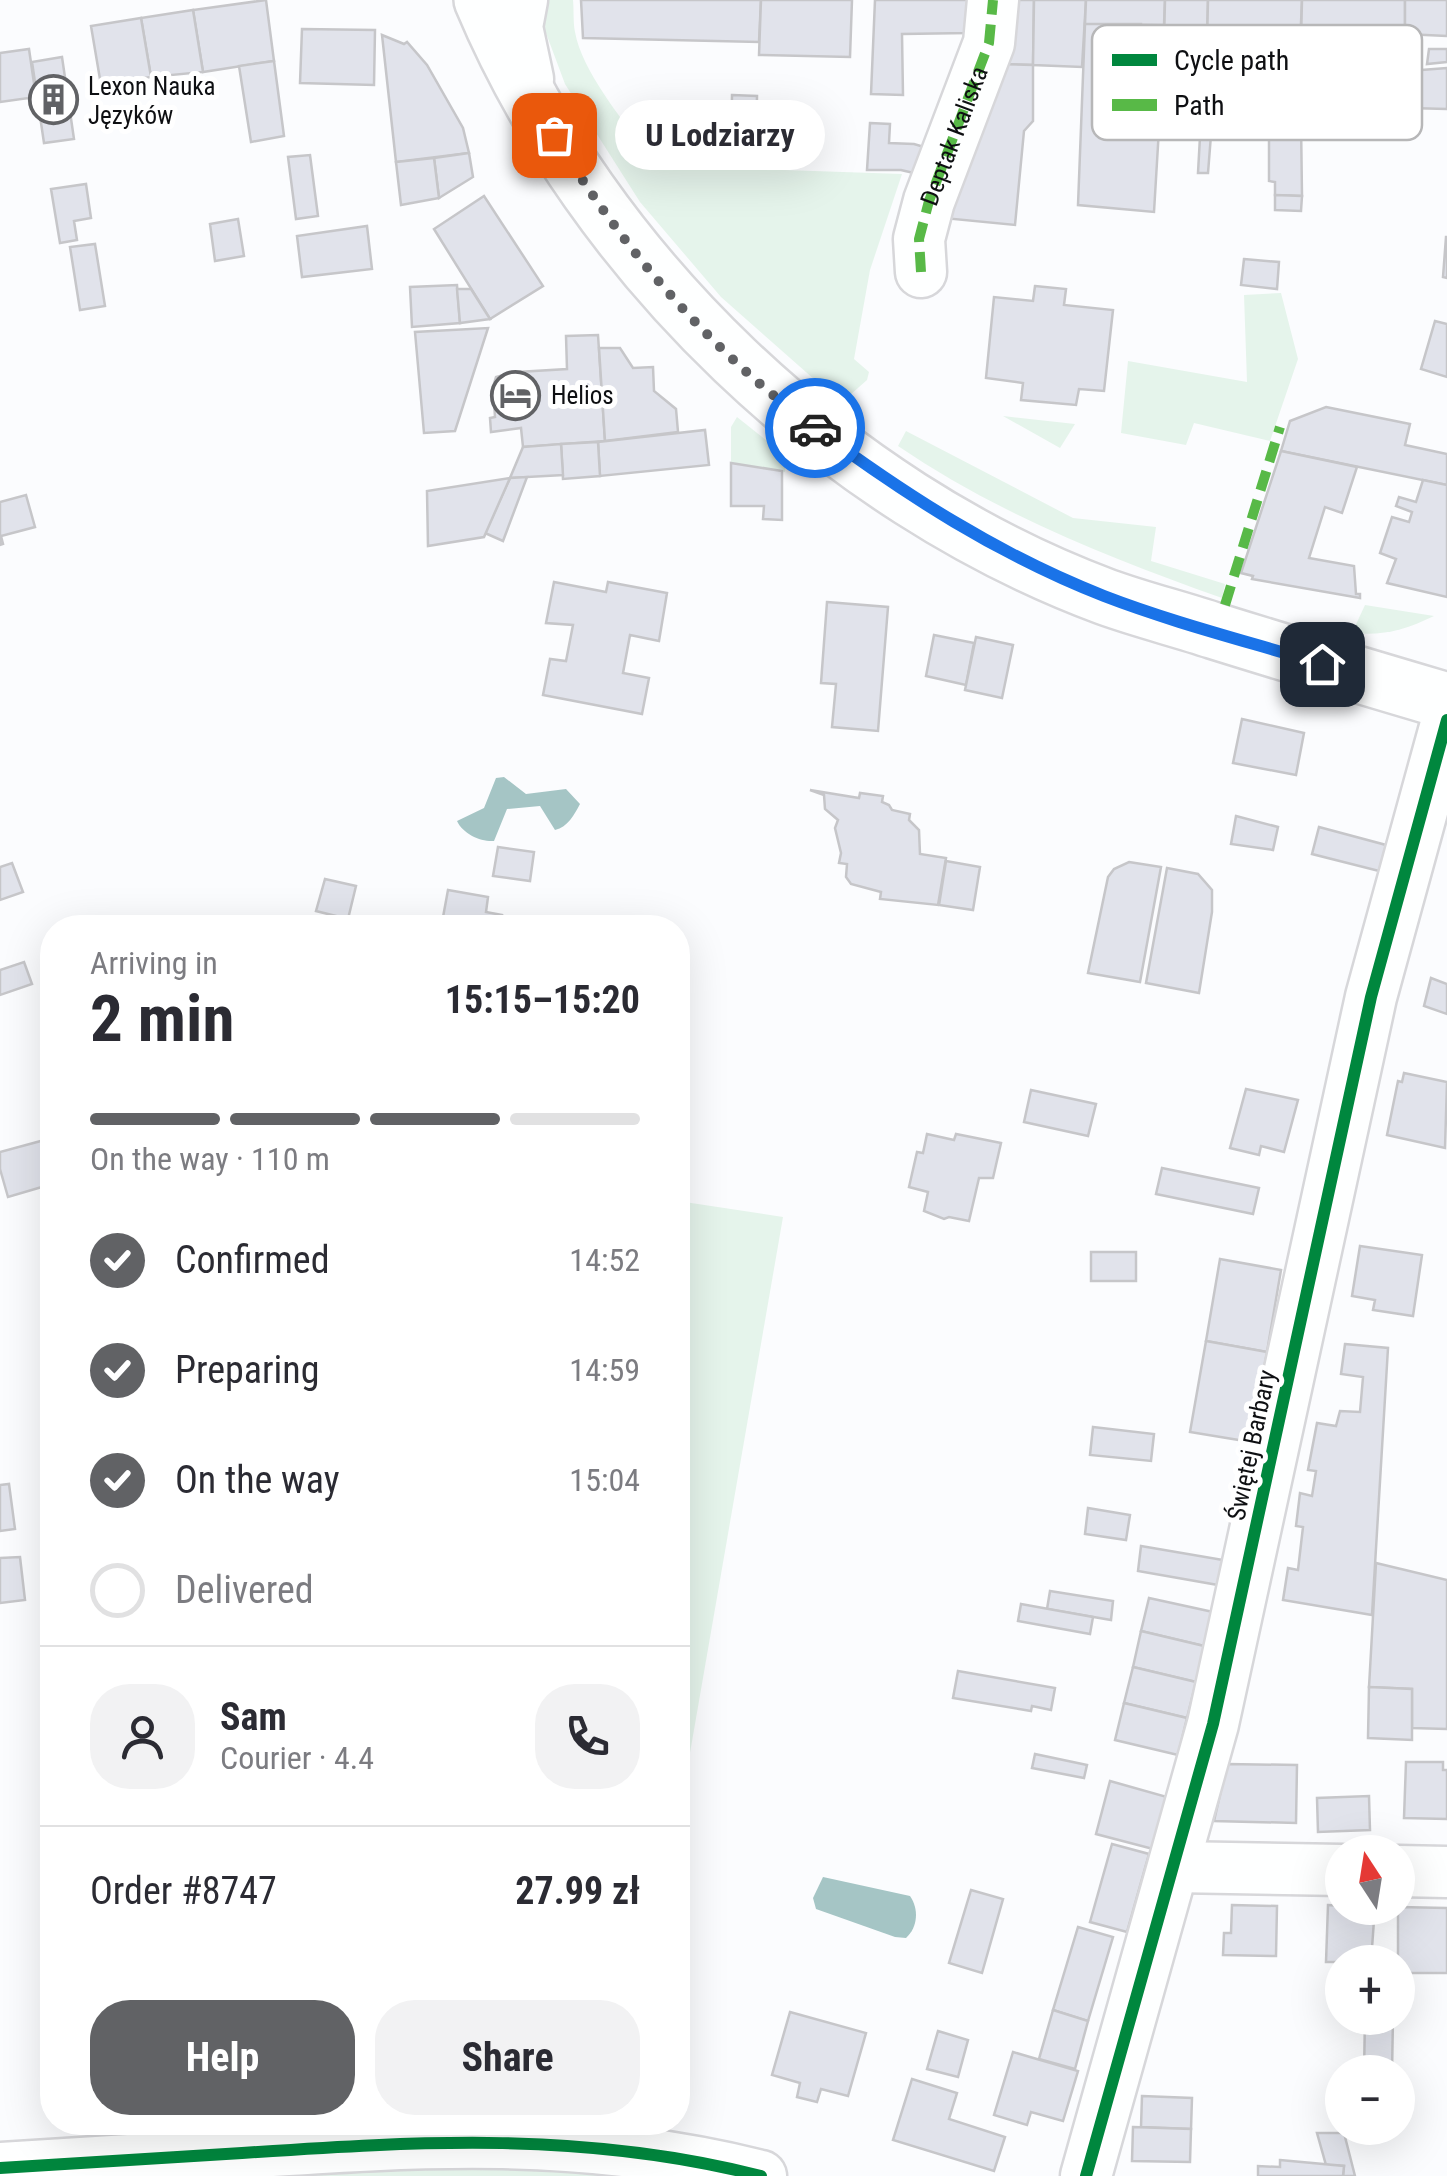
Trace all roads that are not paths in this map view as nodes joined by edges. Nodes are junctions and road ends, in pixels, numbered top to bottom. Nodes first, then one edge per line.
1 (482, 0) edge
2 (522, 0) edge
3 (994, 0) edge
4 (535, 103) junction
5 (922, 272) dead end
6 (1447, 700) edge
7 (1447, 720) edge
8 (1174, 1867) junction
9 (1325, 1870) edge
10 (1415, 1871) edge
11 (1447, 1872) edge
12 (0, 2168) edge
13 (761, 2176) edge
14 (1086, 2176) edge

1 - 4 main road
2 - 4 street
3 - 5 street, Deptak Kaliska
4 - 6 main road
7 - 8 street, Świętej Barbary
8 - 9 street
8 - 14 street, Świętej Barbary
10 - 11 street
12 - 13 street

